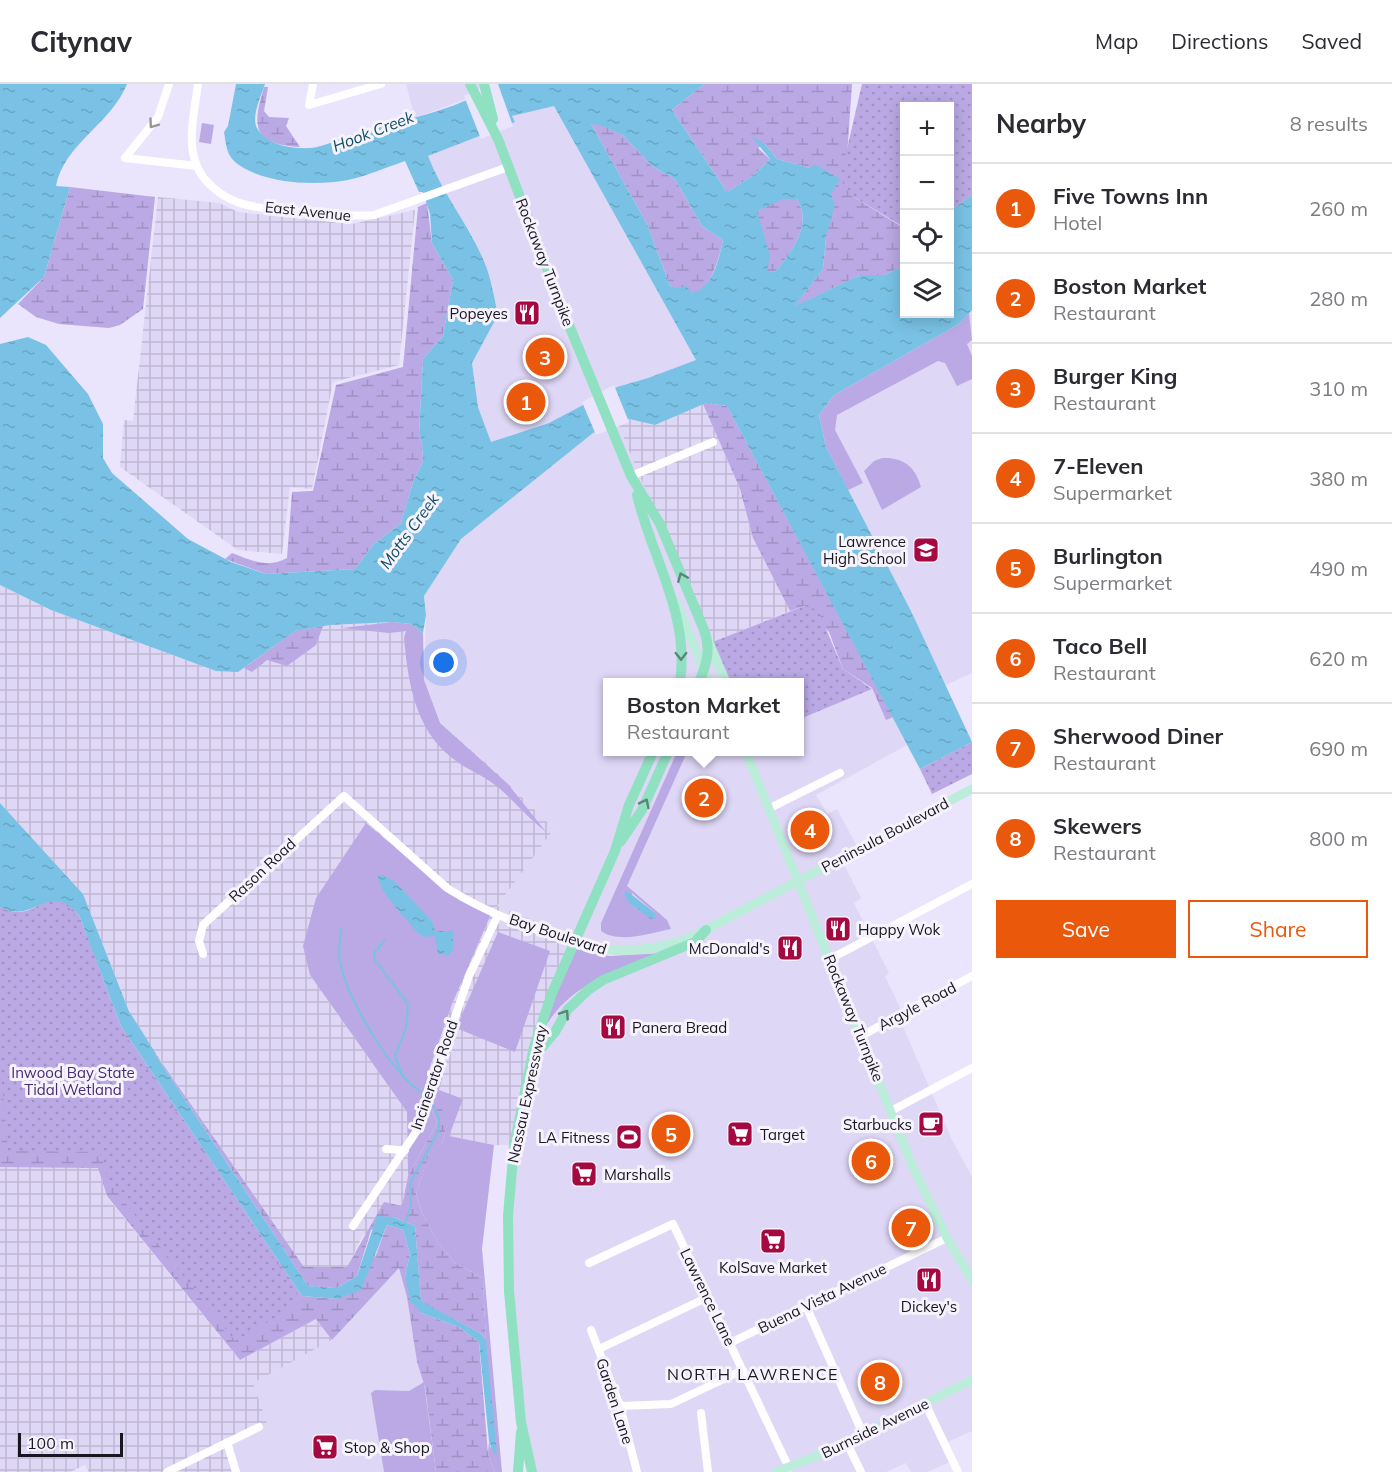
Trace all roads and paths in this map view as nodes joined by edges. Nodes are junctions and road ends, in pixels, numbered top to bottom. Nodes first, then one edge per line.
1 (169, 84) edge
2 (198, 84) edge
3 (313, 84) edge
4 (381, 84) edge
5 (470, 84) edge
6 (484, 84) edge
7 (488, 112) junction
8 (197, 166) junction
9 (508, 168) junction
10 (713, 442) dead end
11 (633, 480) junction
12 (670, 588) junction
13 (708, 640) junction
14 (704, 671) junction
15 (680, 678) edge
16 (701, 678) edge
17 (707, 678) edge
18 (724, 678) edge
19 (651, 756) edge
20 (666, 756) edge
21 (748, 756) edge
22 (840, 773) dead end
23 (972, 789) edge
24 (344, 796) joint
25 (770, 808) junction
26 (615, 851) junction
27 (798, 880) junction
28 (972, 884) edge
29 (498, 915) junction
30 (706, 930) junction
31 (573, 942) junction
32 (203, 954) dead end
33 (830, 959) junction
34 (972, 976) edge
35 (861, 1036) junction
36 (531, 1061) junction
37 (972, 1068) edge
38 (891, 1111) junction
39 (386, 1149) dead end
40 (405, 1150) junction
41 (352, 1226) dead end
42 (948, 1239) junction
43 (589, 1263) dead end
44 (972, 1280) edge
45 (708, 1297) junction
46 (806, 1306) junction
47 (591, 1330) dead end
48 (730, 1342) junction
49 (599, 1349) junction
50 (743, 1370) junction
51 (972, 1380) edge
52 (925, 1403) junction
53 (620, 1406) junction
54 (701, 1413) dead end
55 (521, 1422) junction
56 (259, 1427) dead end
57 (863, 1434) junction
58 (227, 1442) junction
59 (847, 1443) junction
60 (517, 1469) edge
61 (781, 1471) edge
62 (167, 1472) edge
63 (236, 1472) edge
64 (532, 1472) edge
65 (637, 1472) edge
66 (708, 1472) edge
67 (861, 1472) edge
68 (958, 1472) edge

1 -> 8 street
2 - 8 street
3 - 4 street
5 - 7 highway
6 - 7 highway
7 - 9 highway, Rockaway Turnpike
8 - 9 street, East Avenue
9 - 11 highway, Rockaway Turnpike
10 - 11 street
11 - 12 highway, Rockaway Turnpike
13 -> 11 highway, Rockaway Turnpike
12 - 14 main road, Rockaway Turnpike
12 -> 15 highway
13 - 14 highway
13 - 18 main road, Rockaway Turnpike
14 - 16 highway
14 - 17 main road, Rockaway Turnpike
19 - 26 highway, Nassau Expressway
26 -> 20 highway, Nassau Expressway
21 - 25 main road, Rockaway Turnpike
22 - 25 street
23 - 27 main road, Peninsula Boulevard
24 - 29 street, Bay Boulevard
24 - 32 street, Rason Road
25 - 27 main road, Rockaway Turnpike
26 - 31 highway, Nassau Expressway
27 - 30 main road, Bay Boulevard
27 - 33 main road, Rockaway Turnpike
28 - 33 street
29 - 31 street, Bay Boulevard
29 - 40 street, Incinerator Road
30 - 31 main road, Bay Boulevard
36 -> 30 highway
31 - 36 highway, Nassau Expressway
33 - 35 main road, Rockaway Turnpike
34 - 35 street, Argyle Road
35 - 38 main road, Rockaway Turnpike
36 - 55 highway, Nassau Expressway
37 - 38 street
38 - 42 main road, Rockaway Turnpike
39 - 40 street
40 - 41 street, Incinerator Road
42 - 44 main road, Rockaway Turnpike
42 - 46 street, Buena Vista Avenue
43 - 45 street, Lawrence Lane
45 - 48 street, Lawrence Lane
45 - 49 street
46 - 48 street, Buena Vista Avenue
46 - 57 street
47 - 49 street, Garden Lane
48 - 50 street, Lawrence Lane
49 - 53 street, Garden Lane
50 - 53 street
50 - 61 street, Lawrence Lane
51 - 52 main road, Burnside Avenue
52 - 57 main road, Burnside Avenue
52 - 68 street
53 - 65 street, Garden Lane
54 - 66 street
55 - 60 highway, Nassau Expressway
55 - 64 highway, Nassau Expressway
56 - 58 street
57 - 59 main road, Burnside Avenue
58 - 62 street
58 - 63 street
59 - 61 main road, Burnside Avenue
59 - 67 street

